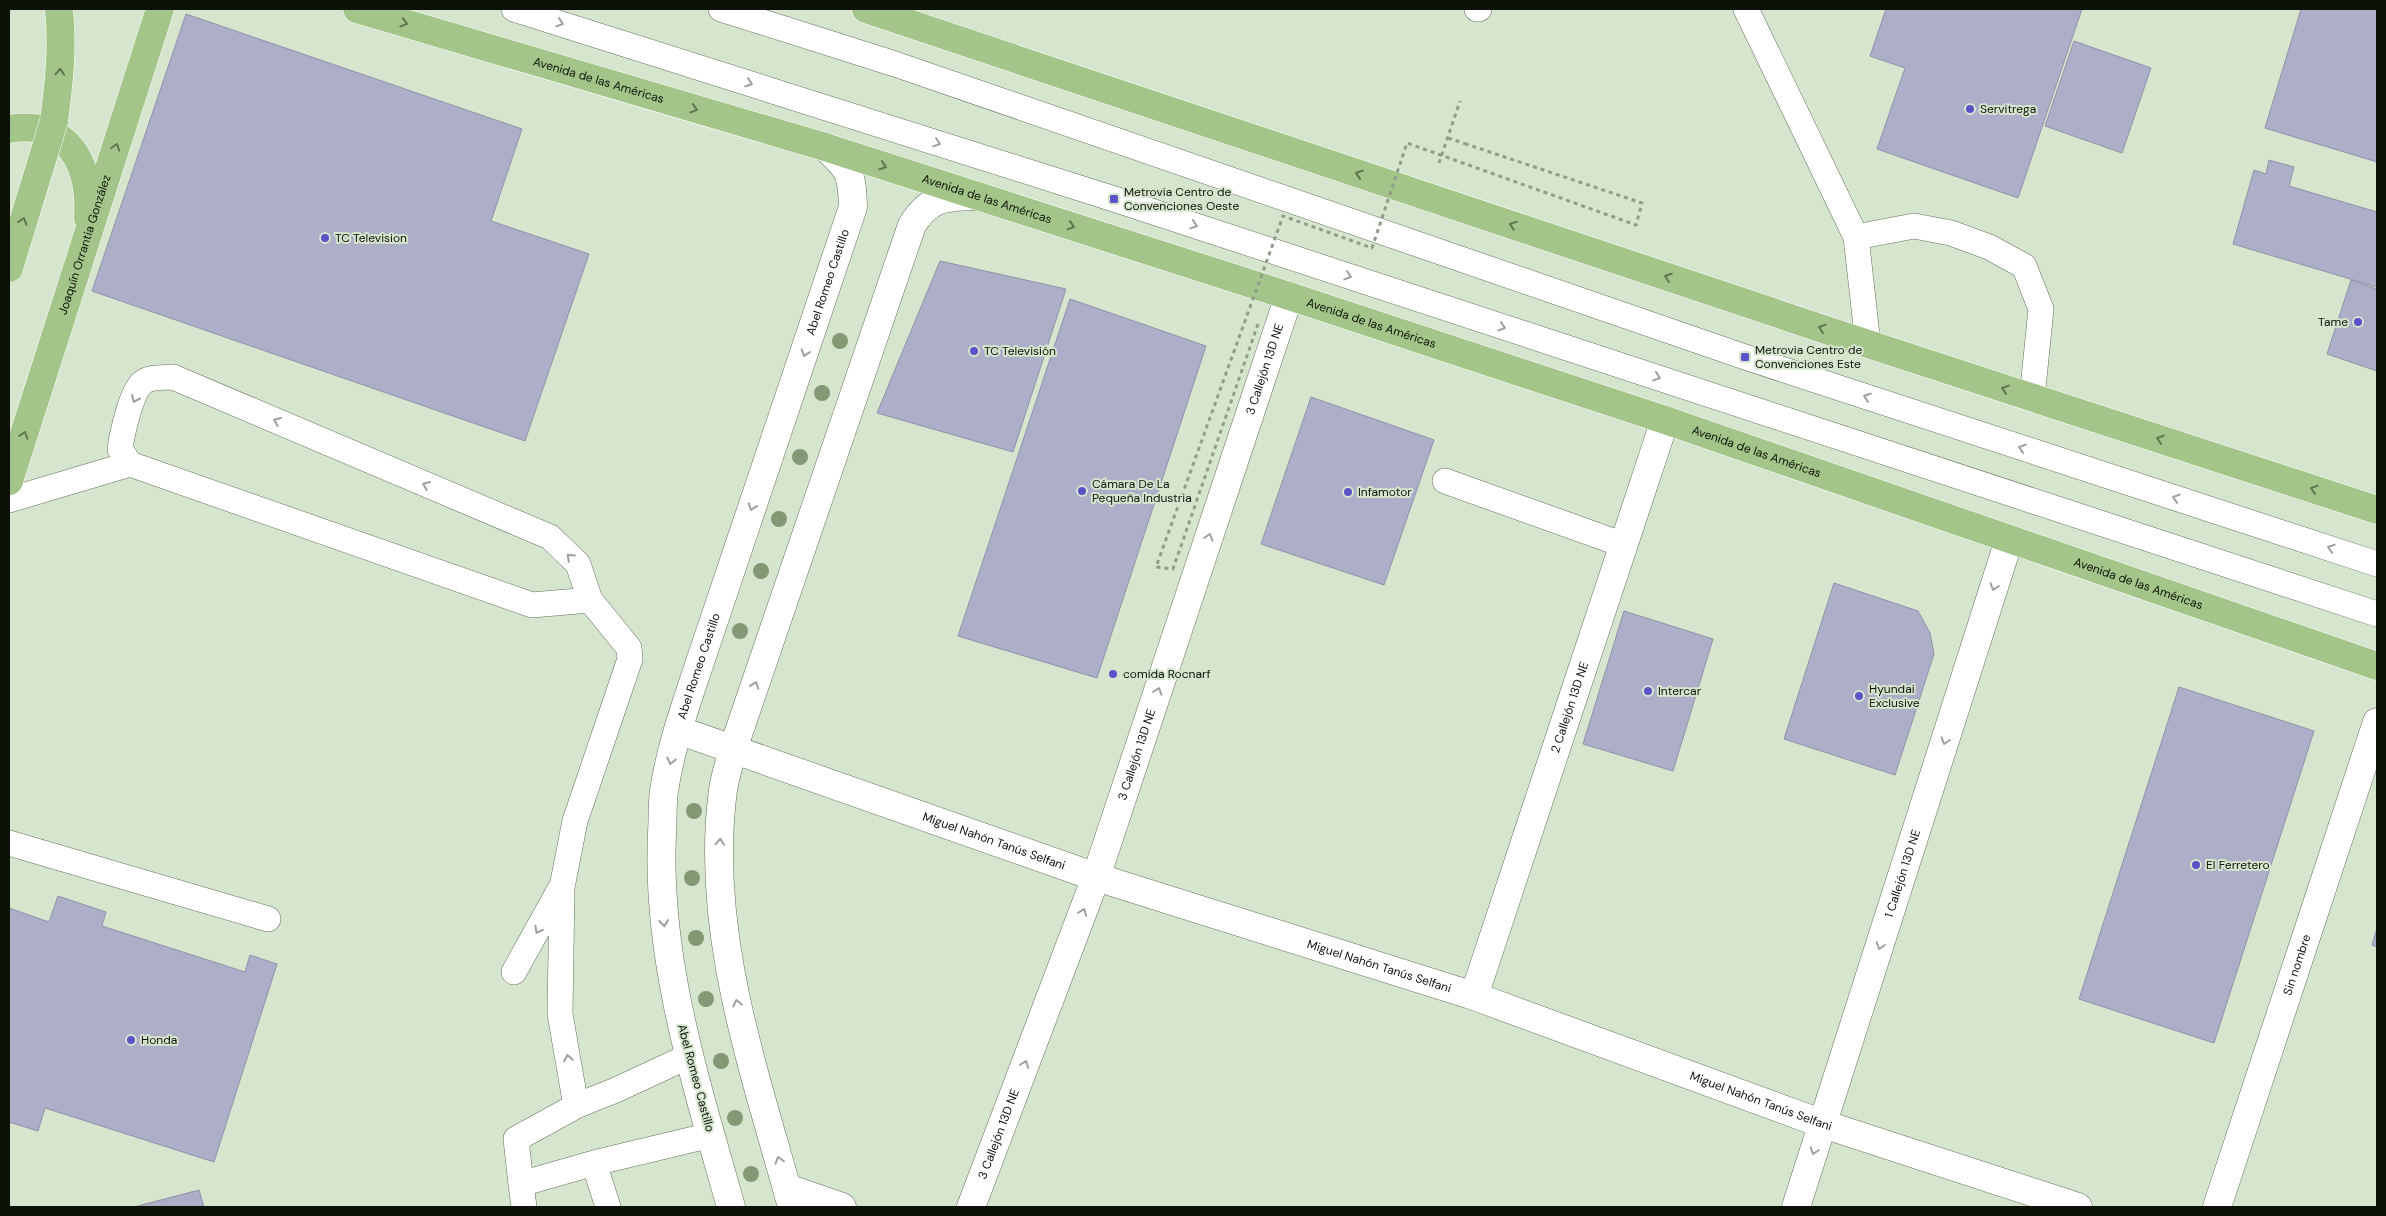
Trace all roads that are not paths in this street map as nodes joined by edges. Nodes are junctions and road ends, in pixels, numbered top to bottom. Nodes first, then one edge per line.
1 (59, 9) edge
2 (160, 9) edge
3 (357, 9) edge
4 (514, 9) edge
5 (721, 9) edge
6 (866, 9) edge
7 (1746, 9) edge
8 (9, 129) edge
9 (825, 148) junction
10 (976, 196) junction
11 (1856, 237) junction
12 (87, 240) junction
13 (9, 268) edge
14 (1289, 296) junction
15 (1868, 344) junction
16 (2032, 398) junction
17 (1665, 420) junction
18 (130, 464) junction
19 (9, 481) edge
20 (1445, 481) dead end
21 (9, 500) edge
22 (2377, 510) edge
23 (2009, 540) junction
24 (1624, 545) junction
25 (2377, 564) edge
26 (590, 600) junction
27 (2377, 614) edge
28 (2377, 666) edge
29 (2377, 722) edge
30 (678, 730) junction
31 (733, 749) junction
32 (9, 843) edge
33 (1096, 877) junction
34 (562, 887) junction
35 (268, 919) dead end
36 (514, 972) dead end
37 (1474, 996) junction
38 (688, 1056) junction
39 (576, 1106) junction
40 (1823, 1124) junction
41 (711, 1135) junction
42 (594, 1163) junction
43 (523, 1195) edge
44 (790, 1198) edge
45 (608, 1207) edge
46 (731, 1207) edge
47 (842, 1207) edge
48 (971, 1207) edge
49 (1796, 1207) edge
50 (2078, 1207) edge
51 (2217, 1207) edge

13 -> 1 main road, bridge
12 -> 2 main road, Joaquín Orrantia González
3 -> 9 main road, Avenida de las Américas
4 -> 27 lane
25 -> 5 lane
15 -> 6 main road
7 - 11 lane
8 - 12 main road
9 -> 10 main road, Avenida de las Américas
9 -> 30 street, Abel Romeo Castillo
10 -> 14 main road, Avenida de las Américas
31 -> 10 street
11 - 15 lane
11 - 16 lane
19 -> 12 main road, Joaquín Orrantia González
14 - 17 main road, Avenida de las Américas
33 -> 14 street, 3 Callejón 13D NE
16 -> 15 main road
22 -> 16 main road
17 - 23 main road, Avenida de las Américas
17 - 24 street, 2 Callejón 13D NE
18 - 21 lane
18 - 26 lane
26 -> 18 lane
20 - 24 lane
23 - 28 main road, Avenida de las Américas
23 -> 40 street, 1 Callejón 13D NE
24 - 37 street, 2 Callejón 13D NE
26 - 34 lane
29 - 51 street, Sin nombre
30 - 31 street, Miguel Nahón Tanús Selfani
30 -> 38 street, Abel Romeo Castillo
31 - 33 street, Miguel Nahón Tanús Selfani
44 -> 31 street
32 - 35 lane
33 - 37 street, Miguel Nahón Tanús Selfani
48 -> 33 street, 3 Callejón 13D NE
34 -> 36 lane
39 -> 34 lane
37 - 40 street, Miguel Nahón Tanús Selfani
38 - 39 lane
38 - 41 street, Abel Romeo Castillo
39 - 43 lane
40 -> 49 street, 1 Callejón 13D NE
40 - 50 street, Miguel Nahón Tanús Selfani
41 - 42 lane
41 - 46 street, Abel Romeo Castillo
42 - 43 lane
42 - 45 lane
44 - 47 street

